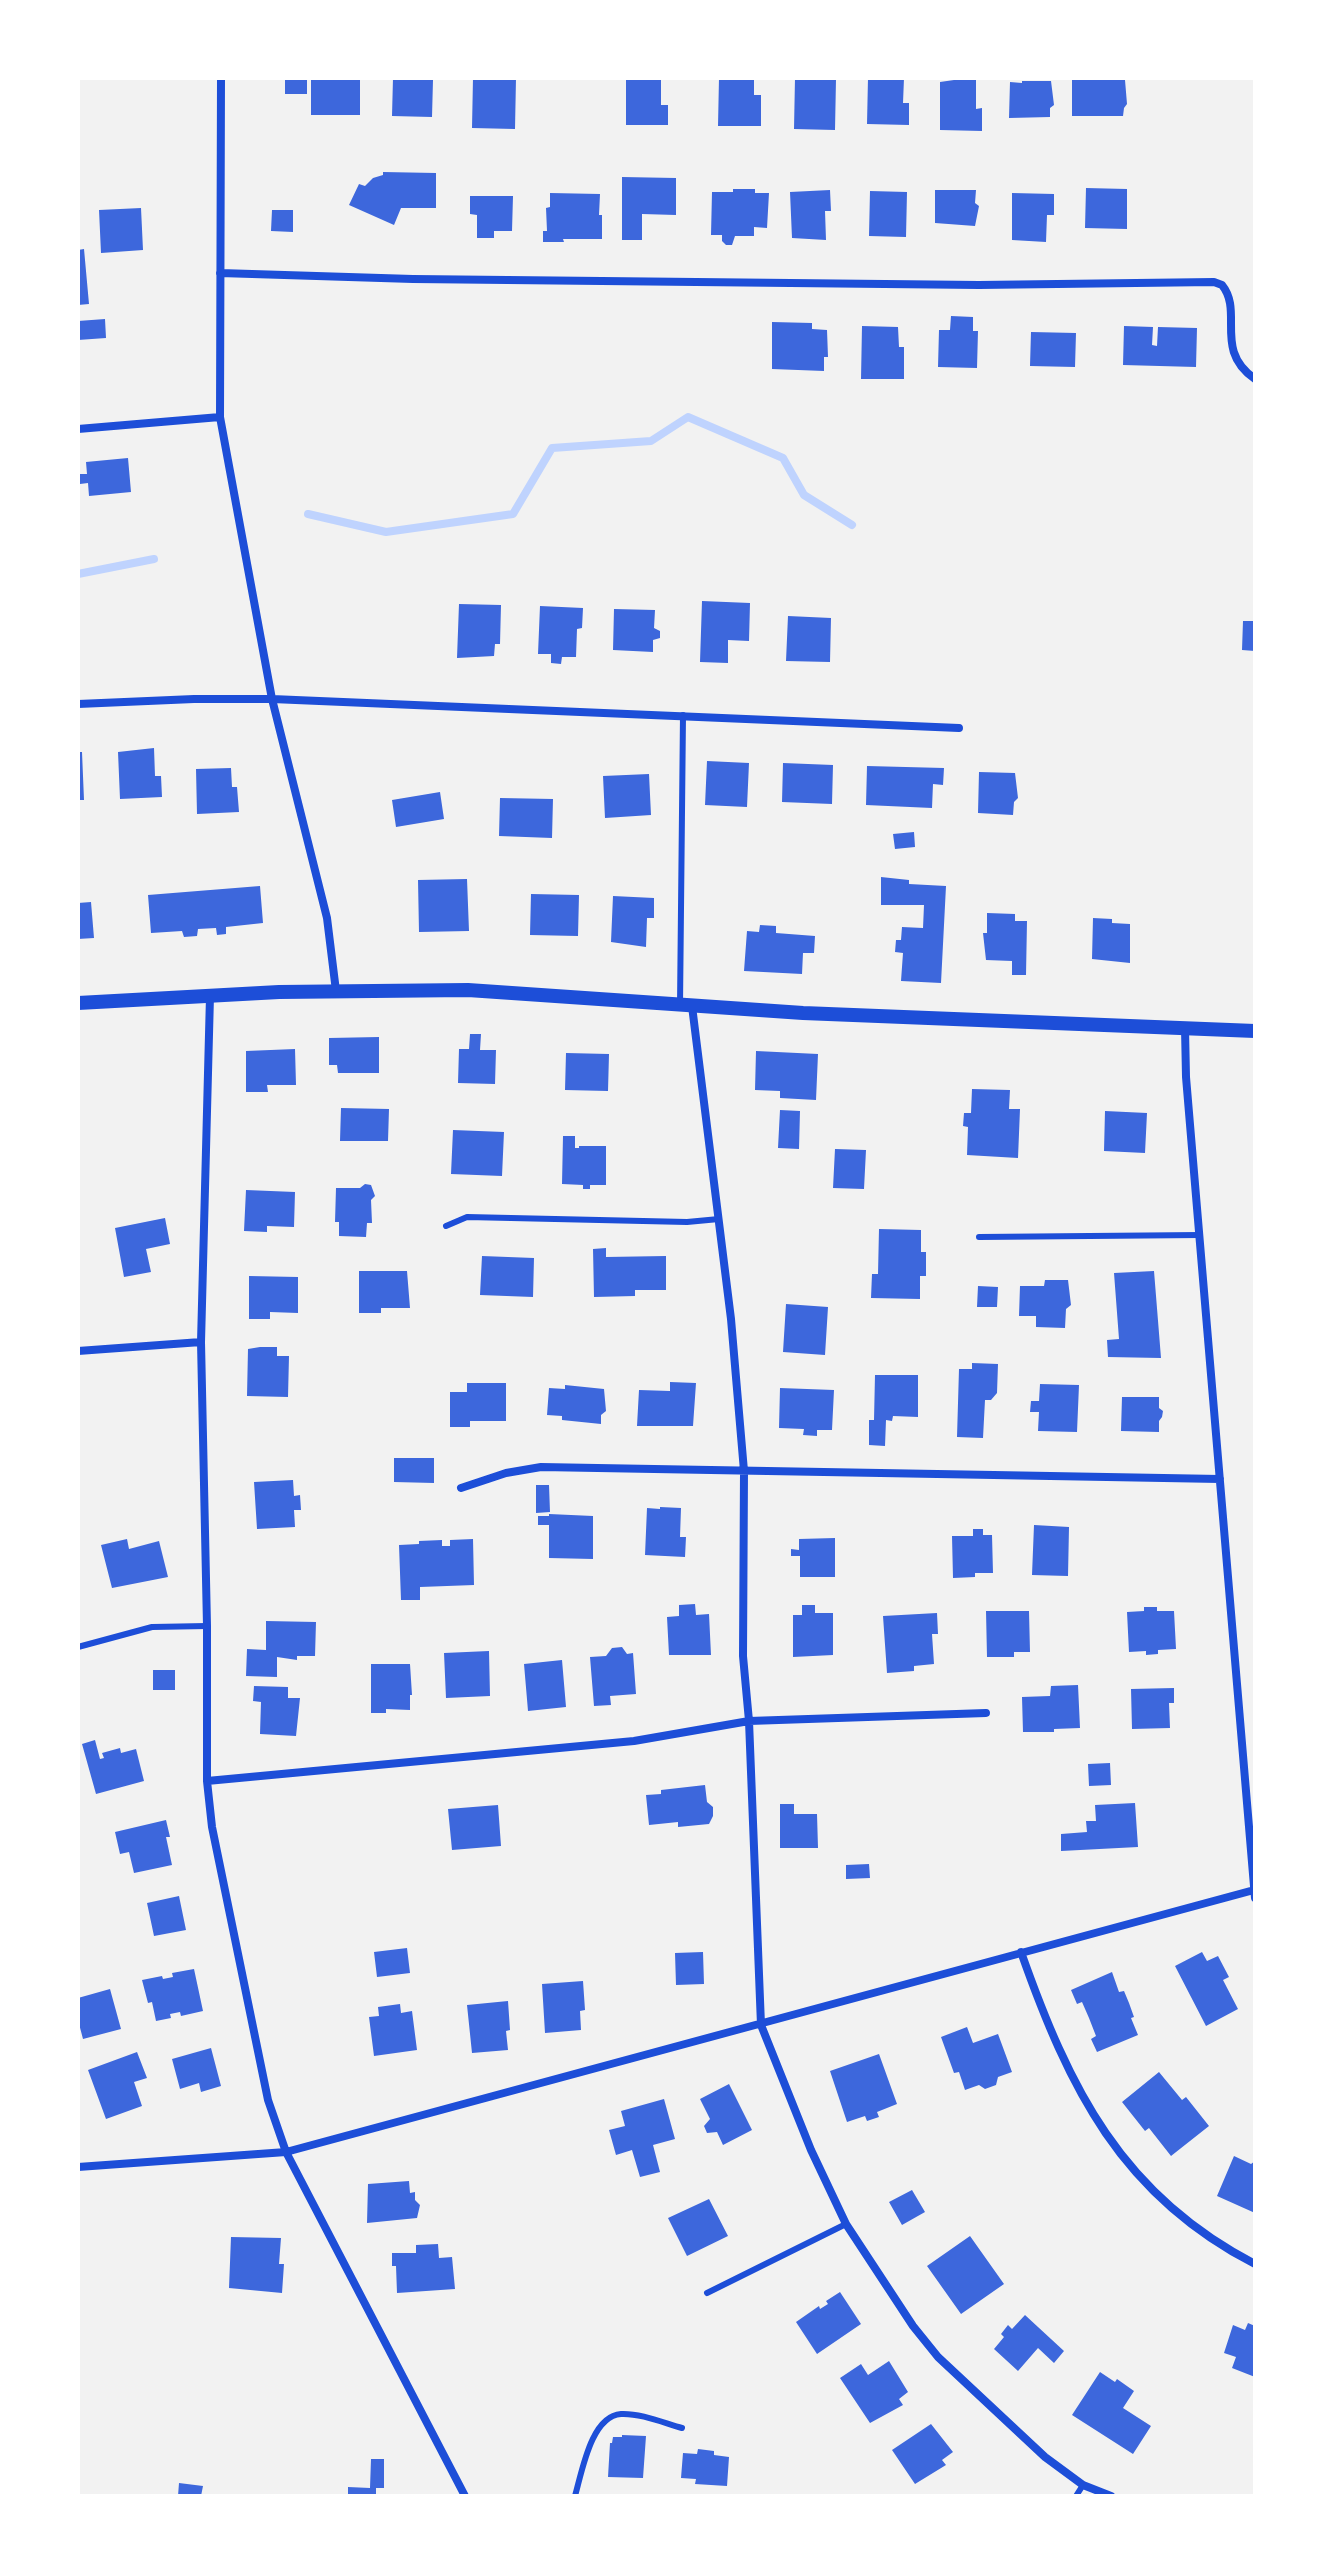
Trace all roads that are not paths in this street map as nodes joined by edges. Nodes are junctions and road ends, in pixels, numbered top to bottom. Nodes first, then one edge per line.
1 (221, 78) edge
2 (220, 273) junction
3 (1255, 379) edge
4 (220, 417) junction
5 (78, 429) edge
6 (272, 699) junction
7 (78, 704) edge
8 (683, 715) junction
9 (959, 728) dead end
10 (336, 991) junction
11 (210, 995) junction
12 (78, 1003) edge
13 (686, 1006) junction
14 (1185, 1028) junction
15 (1255, 1031) edge
16 (719, 1219) junction
17 (446, 1226) dead end
18 (1200, 1235) junction
19 (979, 1237) dead end
20 (201, 1342) junction
21 (78, 1351) edge
22 (744, 1471) junction
23 (1220, 1479) junction
24 (461, 1488) dead end
25 (207, 1626) junction
26 (78, 1647) edge
27 (986, 1713) dead end
28 (749, 1721) junction
29 (207, 1781) junction
30 (1254, 1890) edge
31 (1255, 1898) edge
32 (1021, 1952) junction
33 (761, 2025) junction
34 (286, 2152) junction
35 (78, 2167) edge
36 (846, 2224) junction
37 (1255, 2264) edge
38 (707, 2293) dead end
39 (682, 2428) dead end
40 (1083, 2485) junction
41 (465, 2496) edge
42 (575, 2496) edge
43 (1076, 2496) edge
44 (1111, 2496) edge

1 - 2 street
2 - 3 street
2 - 4 street
4 - 5 street
4 - 6 street
6 - 7 street
6 - 8 street
6 - 10 street
8 - 9 street
8 - 13 lane
10 - 11 street
10 - 13 street
11 - 12 street
11 - 20 street
13 - 14 street
13 - 16 street
14 - 15 street
14 - 18 street
16 - 17 lane
16 - 22 street
18 - 19 lane
18 - 23 street
20 - 21 street
20 - 25 street
22 - 23 street
22 - 24 street
22 - 28 street
23 - 30 street
25 - 26 lane
25 - 29 street
27 - 28 street
28 - 29 street
28 - 33 street
29 - 34 street
30 - 31 street
30 - 32 street
32 - 33 street
32 - 37 street
33 - 34 street
33 - 36 street
34 - 35 street
34 - 41 street
36 - 38 lane
36 - 40 street
39 - 42 lane
40 - 43 lane
40 - 44 street

